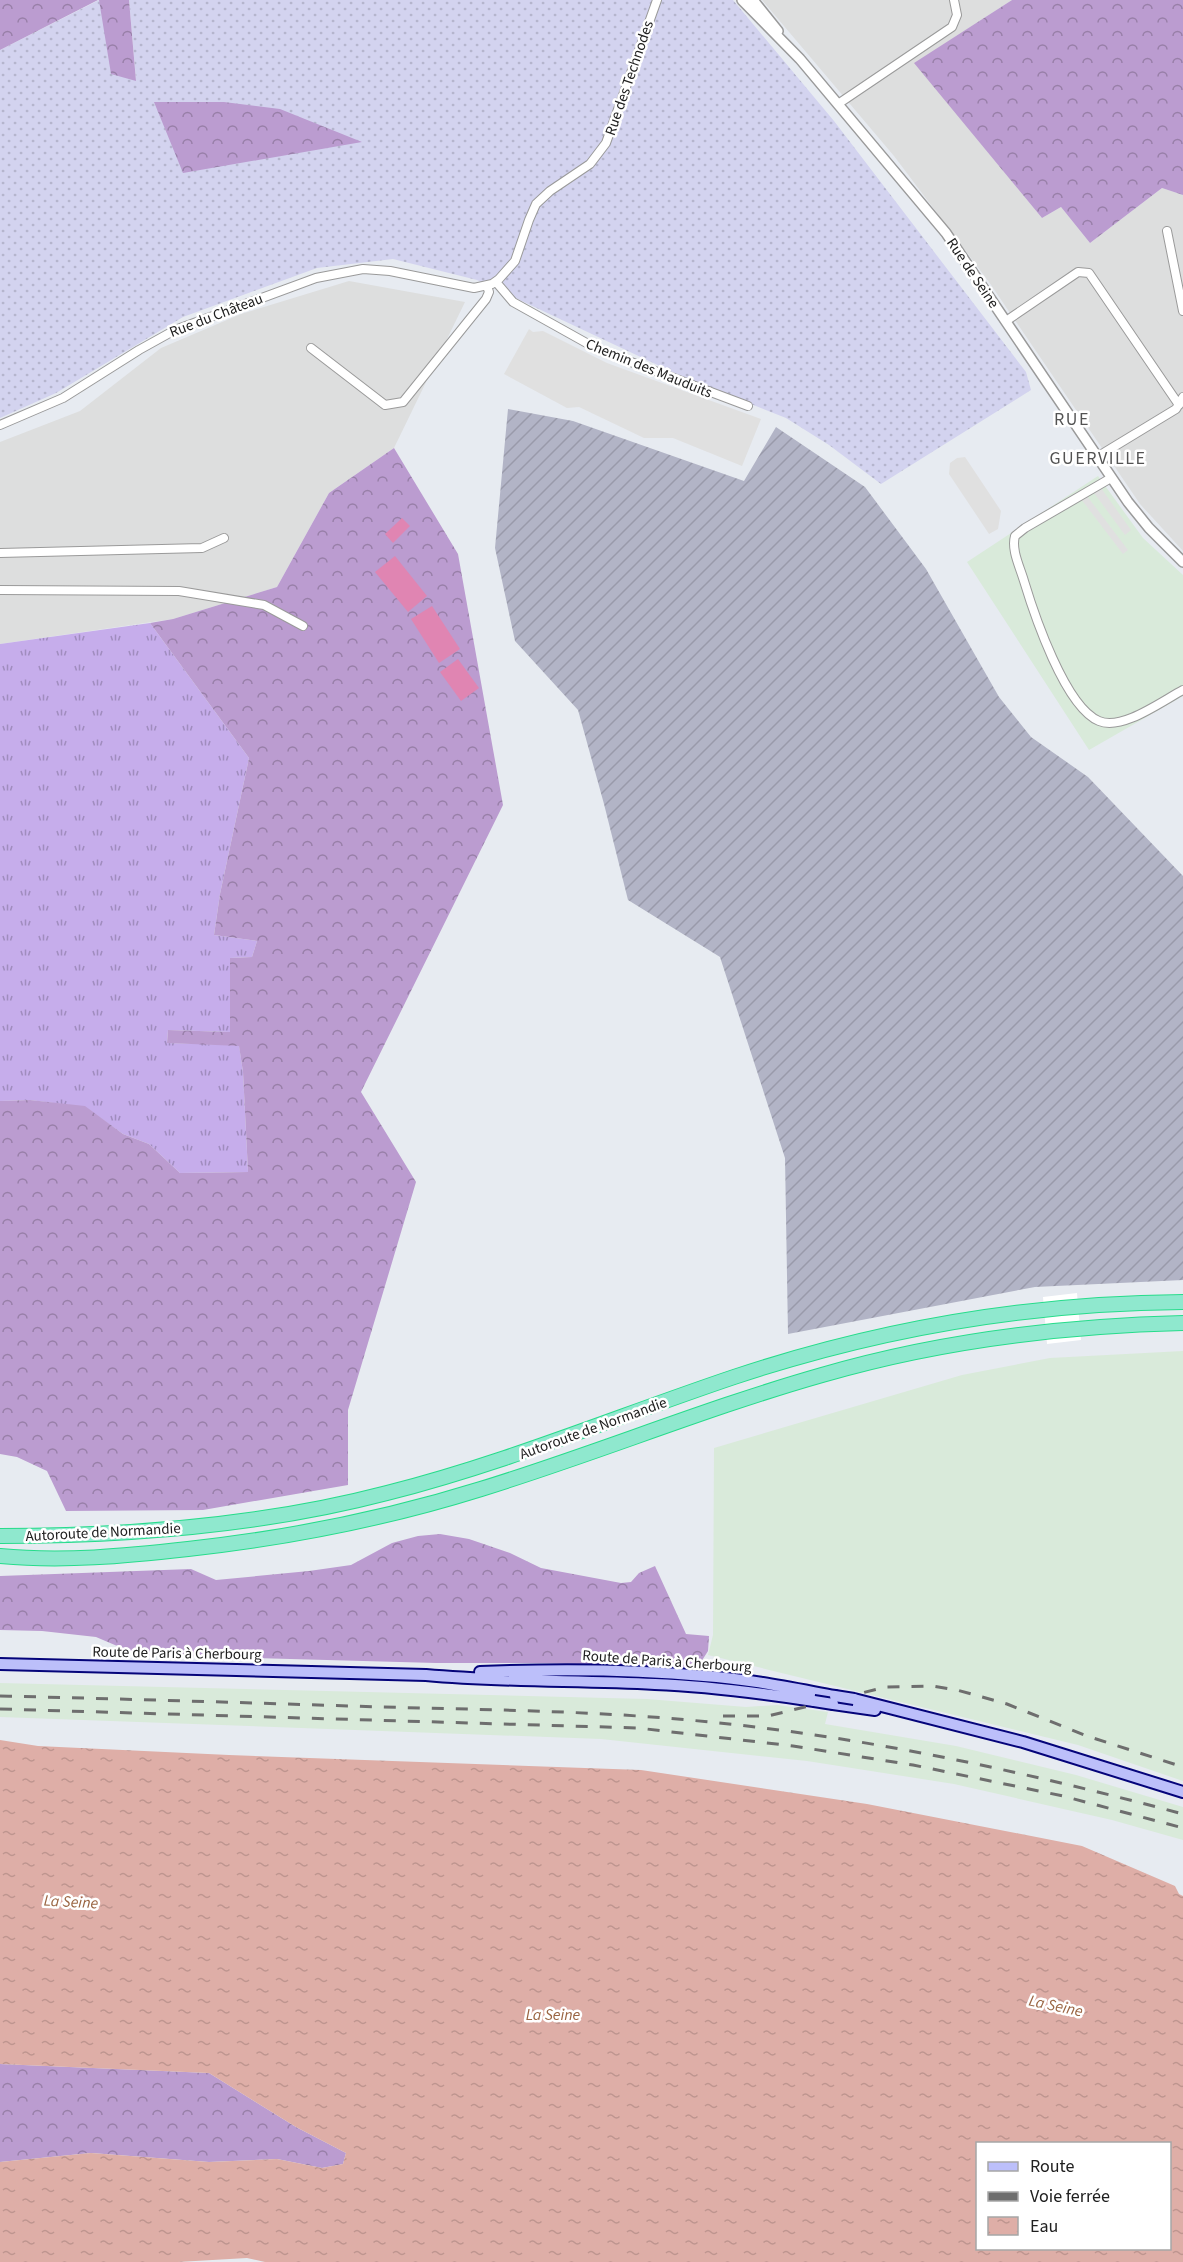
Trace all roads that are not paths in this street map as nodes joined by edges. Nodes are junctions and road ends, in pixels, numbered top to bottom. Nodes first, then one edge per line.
1 (657, 0) edge
2 (742, 0) edge
3 (753, 0) edge
4 (954, 0) edge
5 (800, 58) junction
6 (838, 104) junction
7 (1167, 231) dead end
8 (496, 282) junction
9 (451, 284) joint
10 (487, 286) junction
11 (1183, 310) edge
12 (1006, 321) junction
13 (311, 348) dead end
14 (1183, 397) edge
15 (1179, 405) junction
16 (748, 406) dead end
17 (0, 425) edge
18 (1097, 458) junction
19 (1111, 478) junction
20 (224, 538) dead end
21 (0, 553) edge
22 (1183, 562) edge
23 (0, 590) edge
24 (303, 626) dead end
25 (1183, 690) edge
26 (1183, 1302) edge
27 (1183, 1323) edge
28 (0, 1536) edge
29 (0, 1556) edge
30 (26, 1558) junction
31 (0, 1563) edge
32 (0, 1664) edge
33 (426, 1675) junction
34 (834, 1700) junction
35 (902, 1713) junction
36 (1183, 1792) edge

1 - 8 street, Rue des Technodes
2 - 5 street, Rue de Seine
3 - 5 street
4 - 6 street
5 - 6 street, Rue de Seine
6 - 12 street, Rue de Seine
7 - 11 street
8 - 10 street, Rue des Technodes
8 - 16 street, Chemin des Mauduits
9 - 10 street, Rue des Technodes
9 - 17 street, Rue du Château
10 - 13 street
12 - 15 street
12 - 18 street, Rue de Seine
14 - 15 street
15 - 18 street
18 - 19 street, Rue de Seine
19 - 22 street, Rue de Seine
19 - 25 street
20 - 21 street
23 - 24 street
26 - 28 highway, Autoroute de Normandie
27 - 30 highway, Autoroute de Normandie
29 - 30 highway, Autoroute de Normandie
30 - 31 highway
32 - 33 main road, Route de Paris à Cherbourg
33 - 34 main road, Route de Paris à Cherbourg, bridge
33 - 34 main road, Route de Paris à Cherbourg
34 - 35 main road, Route de Paris à Cherbourg
34 - 35 main road, Route de Paris à Cherbourg, bridge
35 - 36 main road, Route de Paris à Cherbourg

